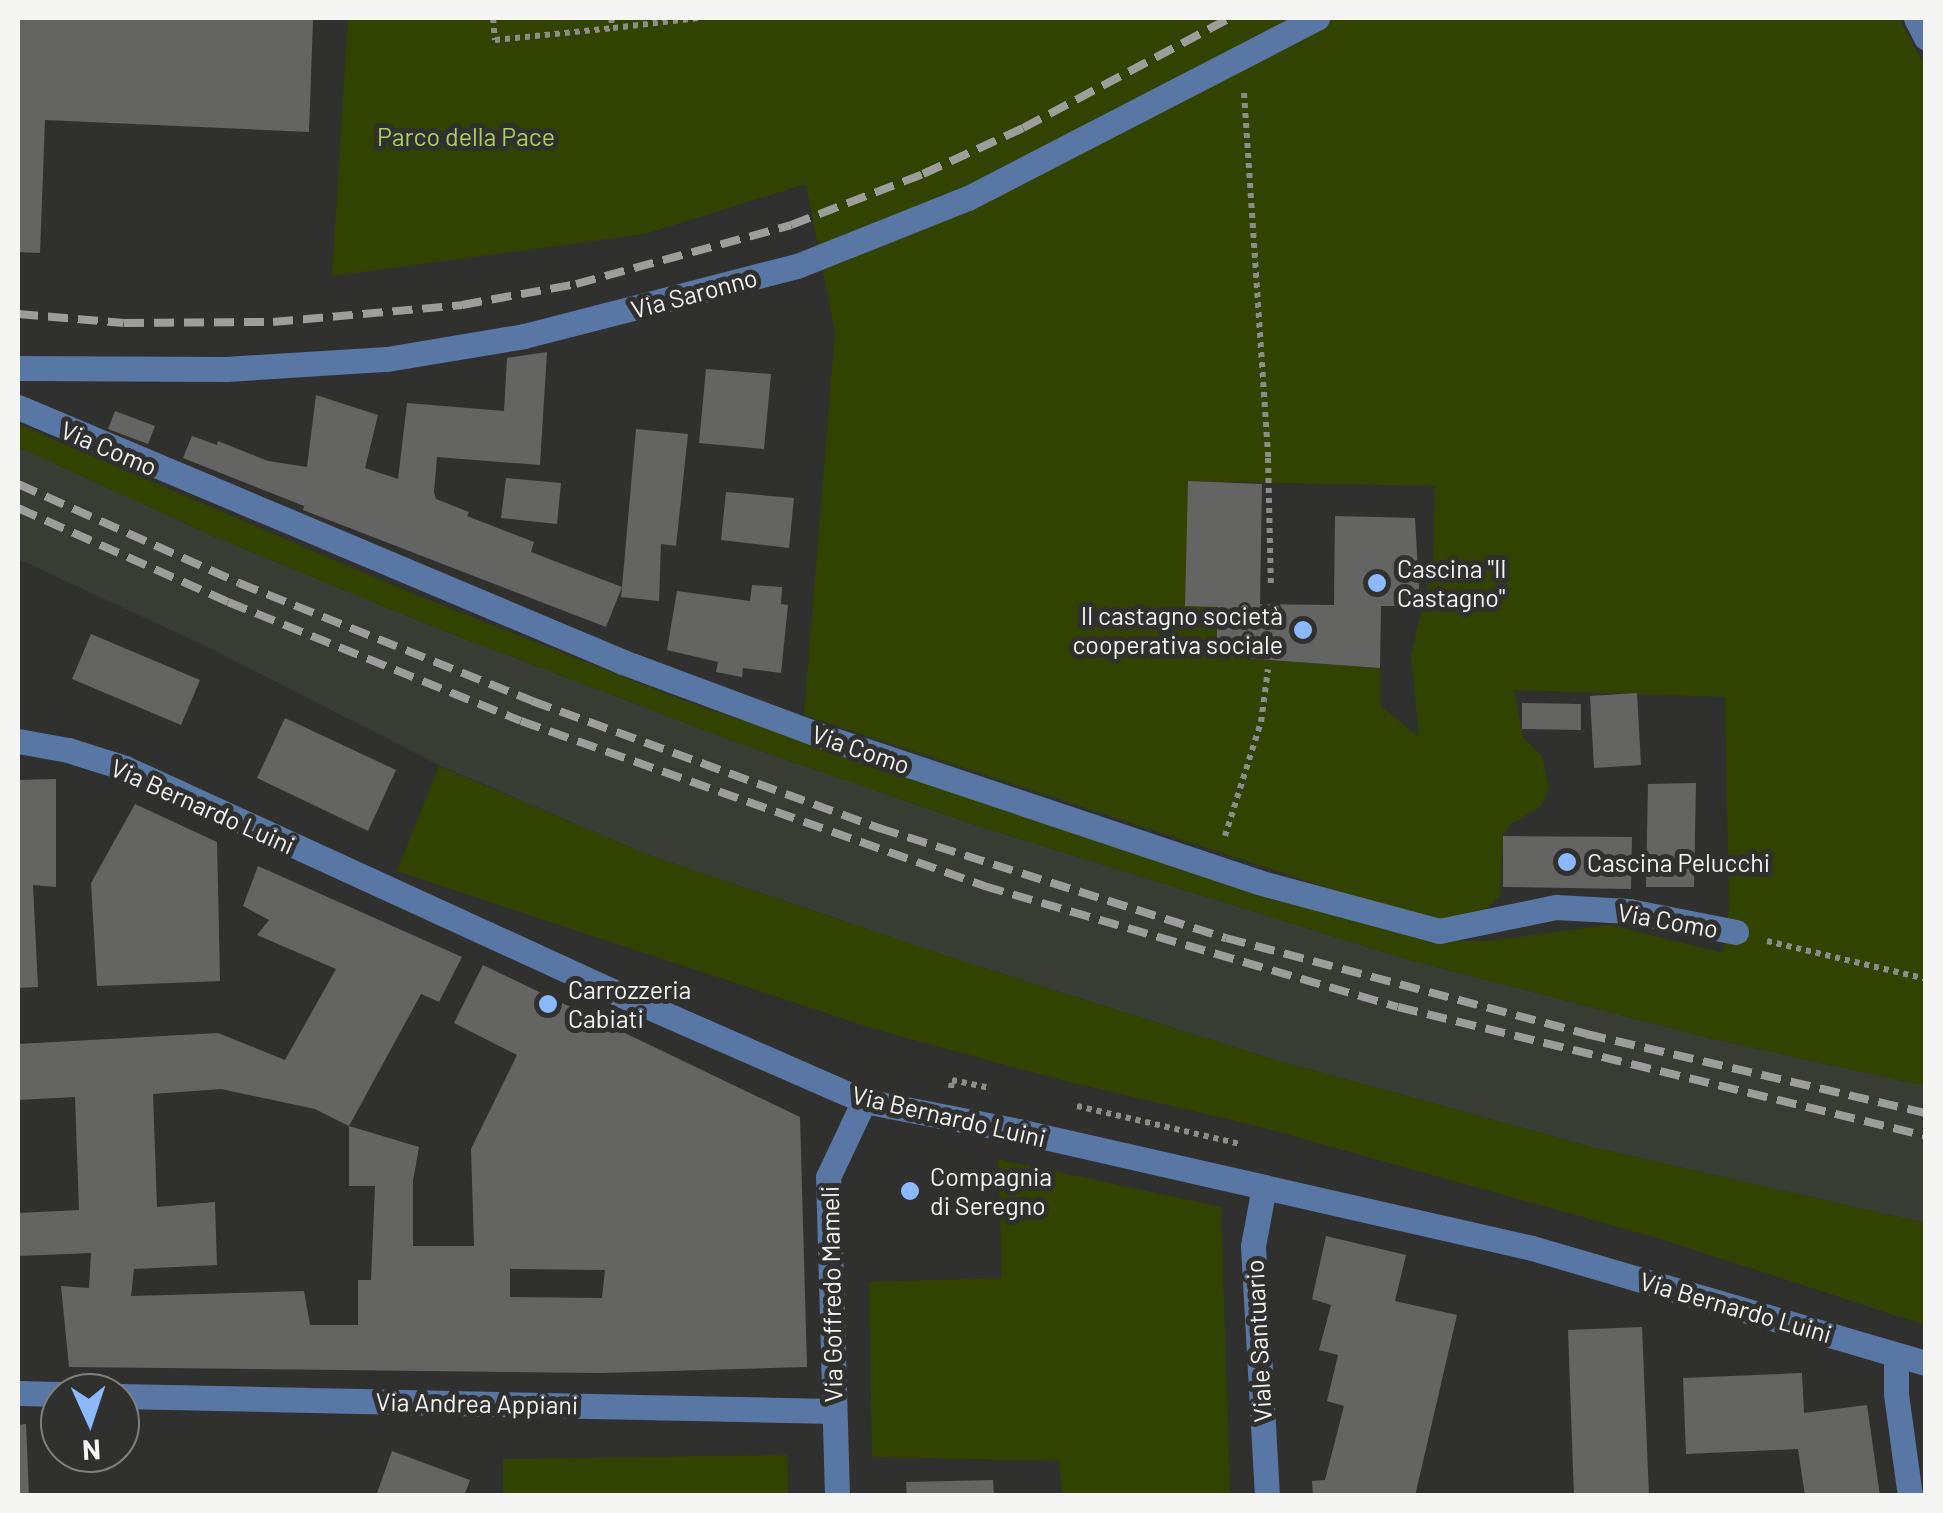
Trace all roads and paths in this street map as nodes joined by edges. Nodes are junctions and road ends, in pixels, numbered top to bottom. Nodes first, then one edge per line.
1 (493, 18) edge
2 (612, 18) edge
3 (698, 18) edge
4 (1317, 18) edge
5 (1916, 18) edge
6 (613, 28) junction
7 (1926, 38) edge
8 (1232, 64) junction
9 (18, 368) edge
10 (18, 408) edge
11 (1271, 588) dead end
12 (1268, 669) dead end
13 (18, 742) edge
14 (1217, 869) junction
15 (1736, 932) joint
16 (1926, 980) edge
17 (864, 1101) junction
18 (1264, 1187) junction
19 (1896, 1355) junction
20 (1926, 1363) edge
21 (140, 1396) edge
22 (833, 1411) junction
23 (837, 1496) edge
24 (1267, 1496) edge
25 (1910, 1496) edge

1 - 6 path
2 - 6 path
3 - 6 path
4 - 8 street, Via Saronno
5 - 7 street
8 - 9 street, Via Saronno
8 - 11 path
10 - 14 street, Via Como
12 - 14 path
13 - 17 street, Via Bernardo Luini
14 - 15 street, Via Como
15 - 16 path
17 - 18 street, Via Bernardo Luini
17 - 22 street, Via Goffredo Mameli
18 - 19 street, Via Bernardo Luini
18 - 24 street, Viale Santuario
19 - 20 street, Via Bernardo Luini
19 - 25 street
21 - 22 street, Via Andrea Appiani
22 - 23 street, Via Goffredo Mameli

